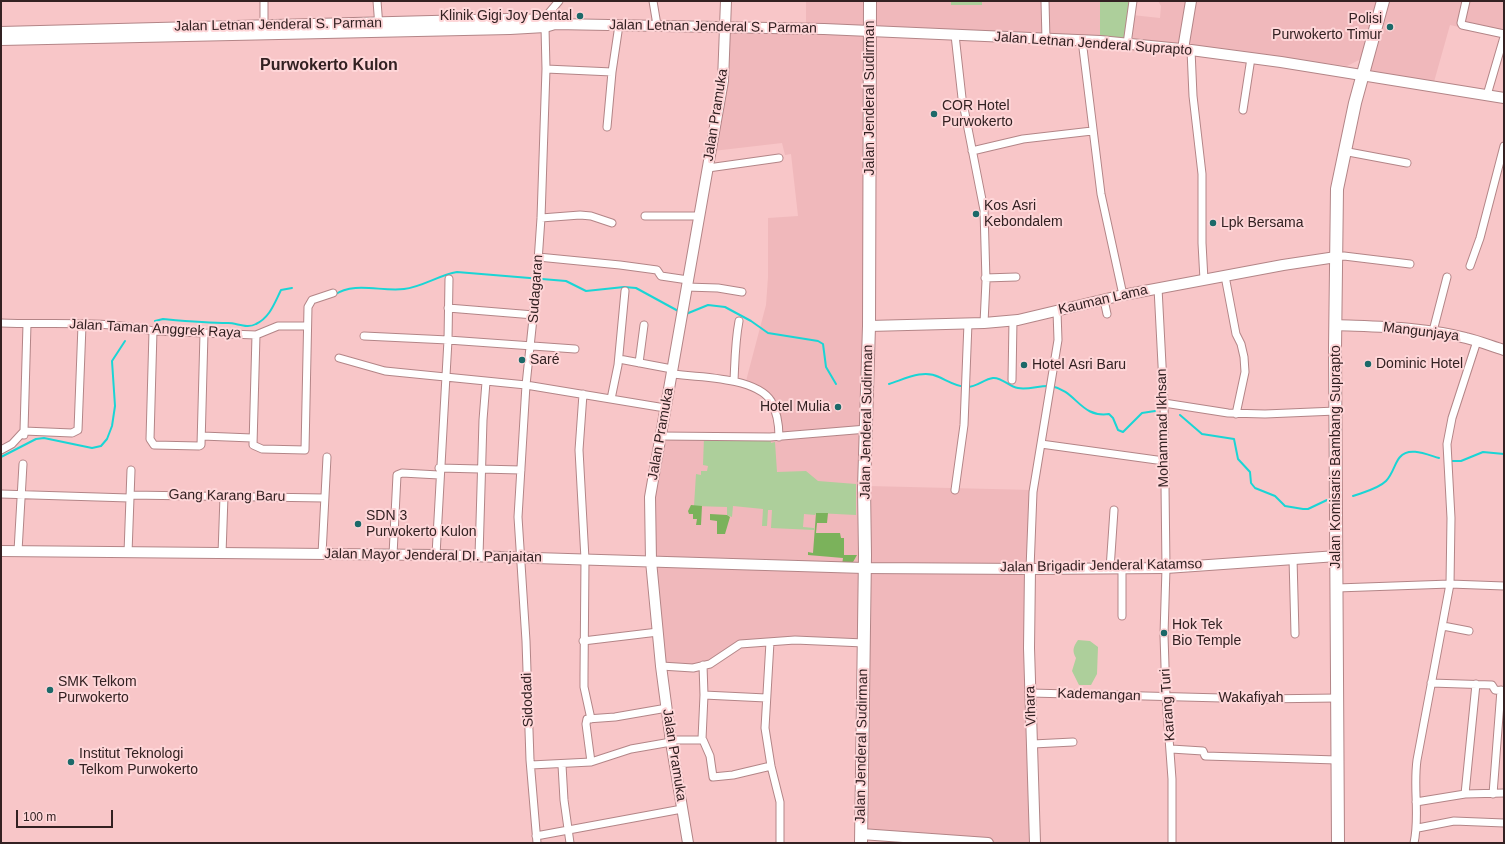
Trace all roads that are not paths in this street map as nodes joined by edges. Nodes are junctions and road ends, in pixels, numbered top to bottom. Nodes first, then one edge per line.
1 (264, 1) edge
2 (377, 1) edge
3 (559, 1) edge
4 (653, 1) edge
5 (726, 1) edge
6 (870, 1) edge
7 (1045, 1) edge
8 (1133, 1) edge
9 (1191, 1) edge
10 (1383, 1) edge
11 (1466, 1) edge
12 (264, 22) junction
13 (549, 24) junction
14 (619, 25) junction
15 (657, 25) junction
16 (725, 27) junction
17 (379, 28) junction
18 (1, 32) edge
19 (870, 32) junction
20 (51, 34) junction
21 (1504, 34) edge
22 (955, 35) junction
23 (1504, 37) edge
24 (1, 40) edge
25 (1046, 40) junction
26 (1082, 40) junction
27 (1127, 44) junction
28 (1187, 49) junction
29 (1251, 58) junction
30 (546, 69) junction
31 (612, 72) junction
32 (1362, 74) junction
33 (1487, 95) junction
34 (1504, 98) edge
35 (1243, 110) dead end
36 (607, 127) dead end
37 (1092, 131) junction
38 (1504, 146) edge
39 (972, 151) junction
40 (1343, 151) junction
41 (779, 158) dead end
42 (1407, 163) dead end
43 (708, 168) junction
44 (645, 216) dead end
45 (699, 216) junction
46 (541, 218) junction
47 (612, 223) dead end
48 (538, 257) junction
49 (1336, 257) junction
50 (1410, 264) dead end
51 (1470, 266) dead end
52 (1225, 276) junction
53 (1016, 277) dead end
54 (1447, 277) dead end
55 (985, 278) junction
56 (449, 279) dead end
57 (1204, 280) junction
58 (687, 283) junction
59 (1158, 288) junction
60 (625, 291) dead end
61 (742, 292) dead end
62 (333, 293) dead end
63 (1123, 295) junction
64 (1104, 300) junction
65 (448, 308) junction
66 (1057, 311) junction
67 (1107, 314) dead end
68 (534, 315) junction
69 (1013, 320) junction
70 (739, 321) dead end
71 (1, 323) edge
72 (968, 323) junction
73 (984, 323) junction
74 (27, 324) junction
75 (82, 325) junction
76 (644, 325) dead end
77 (306, 326) junction
78 (869, 326) junction
79 (1335, 326) junction
80 (153, 331) junction
81 (1433, 331) junction
82 (204, 333) junction
83 (256, 335) junction
84 (364, 336) dead end
85 (448, 340) junction
86 (1477, 341) junction
87 (531, 346) junction
88 (575, 349) dead end
89 (1504, 350) edge
90 (339, 358) dead end
91 (619, 359) junction
92 (639, 363) junction
93 (672, 372) junction
94 (445, 376) junction
95 (1012, 380) dead end
96 (734, 381) junction
97 (486, 382) junction
98 (526, 385) junction
99 (583, 394) junction
100 (611, 399) junction
101 (1164, 403) junction
102 (665, 408) junction
103 (1336, 411) junction
104 (1236, 414) junction
105 (867, 429) junction
106 (24, 433) junction
107 (202, 436) junction
108 (660, 436) junction
109 (779, 437) junction
110 (252, 438) junction
111 (1041, 444) junction
112 (1, 450) edge
113 (326, 457) dead end
114 (1164, 461) junction
115 (23, 464) dead end
116 (481, 469) junction
117 (131, 470) dead end
118 (521, 470) junction
119 (439, 472) junction
120 (955, 490) dead end
121 (1, 494) edge
122 (21, 494) junction
123 (130, 496) junction
124 (224, 496) junction
125 (324, 498) junction
126 (1114, 510) dead end
127 (1, 551) edge
128 (18, 551) junction
129 (128, 553) junction
130 (222, 554) junction
131 (322, 554) junction
132 (393, 555) junction
133 (436, 555) junction
134 (479, 556) junction
135 (1337, 556) junction
136 (520, 557) junction
137 (1293, 558) junction
138 (585, 559) junction
139 (651, 561) junction
140 (864, 568) junction
141 (1166, 568) junction
142 (1030, 569) junction
143 (1110, 569) junction
144 (1122, 569) junction
145 (1450, 584) junction
146 (1504, 586) edge
147 (1337, 588) junction
148 (1122, 616) dead end
149 (1443, 626) junction
150 (1469, 631) dead end
151 (658, 632) junction
152 (1295, 634) dead end
153 (583, 641) junction
154 (770, 642) junction
155 (864, 643) junction
156 (703, 665) junction
157 (662, 666) junction
158 (1431, 683) junction
159 (1476, 684) junction
160 (1503, 691) edge
161 (1031, 693) junction
162 (704, 695) junction
163 (1166, 697) junction
164 (766, 698) junction
165 (1337, 698) junction
166 (667, 708) junction
167 (591, 719) junction
168 (702, 738) junction
169 (670, 741) junction
170 (1073, 742) dead end
171 (1033, 744) junction
172 (1171, 749) junction
173 (1337, 760) junction
174 (592, 762) junction
175 (530, 765) junction
176 (562, 765) junction
177 (770, 766) junction
178 (1504, 793) edge
179 (1465, 794) junction
180 (1493, 794) junction
181 (1416, 802) junction
182 (682, 809) junction
183 (1504, 823) edge
184 (1418, 828) junction
185 (568, 830) junction
186 (861, 838) edge
187 (536, 840) edge
188 (570, 843) edge
189 (688, 843) edge
190 (780, 843) edge
191 (988, 843) edge
192 (1035, 843) edge
193 (1172, 843) edge
194 (1338, 843) edge
195 (1414, 843) edge

1 - 12 street
2 - 17 street
3 - 13 street
4 - 15 street
5 - 16 street, Jalan Pramuka
6 - 19 main road, Jalan Jenderal Sudirman
7 - 25 street
8 - 27 street
9 - 28 street
10 - 32 main road, Jalan Komisaris Bambang Suprapto
11 - 21 street
12 - 17 street, Jalan Letnan Jenderal S. Parman
12 - 20 street, Jalan Letnan Jenderal S. Parman
13 - 14 street, Jalan Letnan Jenderal S. Parman
13 - 17 street, Jalan Letnan Jenderal S. Parman
13 - 30 street, Sudagaran
14 - 15 street, Jalan Letnan Jenderal S. Parman
14 - 31 street
15 - 16 street, Jalan Letnan Jenderal S. Parman
16 - 19 street, Jalan Letnan Jenderal S. Parman
16 - 43 street, Jalan Pramuka
17 - 20 street, Jalan Letnan Jenderal S. Parman
18 - 20 street, Jalan Letnan Jenderal S. Parman
19 - 22 street, Jalan Letnan Jenderal Suprapto
19 - 78 main road, Jalan Jenderal Sudirman
20 - 24 street, Jalan Letnan Jenderal S. Parman
22 - 25 street, Jalan Letnan Jenderal Suprapto
22 - 39 street
23 - 33 street
25 - 26 street, Jalan Letnan Jenderal Suprapto
26 - 27 street, Jalan Letnan Jenderal Suprapto
26 - 37 street
27 - 28 street, Jalan Letnan Jenderal Suprapto
28 - 29 street, Jalan Letnan Jenderal Suprapto
28 - 57 street
29 - 32 street, Jalan Letnan Jenderal Suprapto
29 - 35 street
30 - 31 street
30 - 46 street, Sudagaran
31 - 36 street
32 - 33 street, Jalan Letnan Jenderal Suprapto
32 - 40 main road, Jalan Komisaris Bambang Suprapto
33 - 34 street, Jalan Letnan Jenderal Suprapto
37 - 39 street
37 - 63 street
38 - 51 street
39 - 55 street
40 - 42 street
40 - 49 main road, Jalan Komisaris Bambang Suprapto
41 - 43 street
43 - 45 street, Jalan Pramuka
44 - 45 street
45 - 58 street, Jalan Pramuka
46 - 47 street
46 - 48 street, Sudagaran
48 - 58 street
48 - 68 street, Sudagaran
49 - 50 street
49 - 52 street, Kauman Lama
49 - 79 main road, Jalan Komisaris Bambang Suprapto
52 - 57 street, Kauman Lama
52 - 104 street
53 - 55 street
54 - 81 street
55 - 73 street
56 - 65 street
57 - 59 street, Kauman Lama
58 - 61 street
58 - 93 street, Jalan Pramuka
59 - 63 street, Kauman Lama
59 - 101 street, Mohammad Ikhsan
60 - 91 street
62 - 77 street
63 - 64 street, Kauman Lama
64 - 66 street, Kauman Lama
64 - 67 street
65 - 68 street
65 - 85 street
66 - 69 street, Kauman Lama
66 - 111 street
68 - 87 street, Sudagaran
69 - 73 street, Kauman Lama
69 - 95 street
70 - 96 street
71 - 74 street, Jalan Taman Anggrek Raya
72 - 73 street, Kauman Lama
72 - 78 street, Kauman Lama
72 - 120 street
74 - 75 street, Jalan Taman Anggrek Raya
74 - 106 street
75 - 80 street, Jalan Taman Anggrek Raya
75 - 106 street
76 - 92 street
77 - 83 street, Jalan Taman Anggrek Raya
77 - 110 street
78 - 105 main road, Jalan Jenderal Sudirman
79 - 81 street, Mangunjaya
79 - 103 main road, Jalan Komisaris Bambang Suprapto
80 - 82 street, Jalan Taman Anggrek Raya
80 - 107 street
81 - 86 street, Mangunjaya
82 - 83 street, Jalan Taman Anggrek Raya
82 - 107 street
83 - 110 street
84 - 85 street
85 - 87 street
85 - 94 street
86 - 89 street, Mangunjaya
86 - 145 street
87 - 88 street
87 - 98 street, Sudagaran
90 - 94 street
91 - 92 street
91 - 100 street
92 - 93 street
93 - 96 street
93 - 102 street, Jalan Pramuka
94 - 97 street
94 - 119 street
96 - 109 street
97 - 98 street
97 - 116 street
98 - 99 street
98 - 118 street, Sudagaran
99 - 100 street
99 - 138 street
100 - 102 street
101 - 104 street
101 - 114 street, Mohammad Ikhsan
102 - 108 street, Jalan Pramuka
103 - 104 street
103 - 135 main road, Jalan Komisaris Bambang Suprapto
105 - 109 street
105 - 140 main road, Jalan Jenderal Sudirman
106 - 112 street
107 - 110 street
108 - 109 street
108 - 139 street, Jalan Pramuka
111 - 114 street
111 - 142 street
113 - 125 street
114 - 141 street, Mohammad Ikhsan
115 - 122 street
116 - 118 street
116 - 119 street
116 - 134 street
117 - 123 street
118 - 136 street, Sudagaran
119 - 132 street
119 - 133 street
121 - 122 street
122 - 123 street
122 - 128 street
123 - 124 street, Gang Karang Baru
123 - 129 street
124 - 125 street, Gang Karang Baru
124 - 130 street
125 - 131 street
126 - 143 street
127 - 128 street, Jalan Mayor Jenderal DI. Panjaitan
128 - 129 street, Jalan Mayor Jenderal DI. Panjaitan
129 - 130 street, Jalan Mayor Jenderal DI. Panjaitan
130 - 131 street, Jalan Mayor Jenderal DI. Panjaitan
131 - 132 street, Jalan Mayor Jenderal DI. Panjaitan
132 - 133 street, Jalan Mayor Jenderal DI. Panjaitan
133 - 134 street, Jalan Mayor Jenderal DI. Panjaitan
134 - 136 street, Jalan Mayor Jenderal DI. Panjaitan
135 - 137 street, Jalan Brigadir Jenderal Katamso
135 - 147 main road, Jalan Komisaris Bambang Suprapto
136 - 138 street, Jalan Mayor Jenderal DI. Panjaitan
136 - 175 street, Sidodadi
137 - 141 street, Jalan Brigadir Jenderal Katamso
137 - 152 street
138 - 139 street, Jalan Mayor Jenderal DI. Panjaitan
138 - 153 street
139 - 140 street, Jalan Mayor Jenderal DI. Panjaitan
139 - 151 street, Jalan Pramuka
140 - 142 street, Jalan Brigadir Jenderal Katamso
140 - 155 main road, Jalan Jenderal Sudirman
141 - 144 street, Jalan Brigadir Jenderal Katamso
141 - 163 street, Karang Turi
142 - 143 street, Jalan Brigadir Jenderal Katamso
142 - 161 street, Vihara
143 - 144 street, Jalan Brigadir Jenderal Katamso
144 - 148 street
145 - 146 street
145 - 147 street
145 - 149 street
147 - 165 main road, Jalan Komisaris Bambang Suprapto
149 - 150 street
149 - 158 street
151 - 153 street
151 - 157 street, Jalan Pramuka
153 - 167 street
154 - 155 street
154 - 156 street
154 - 164 street
155 - 186 main road, Jalan Jenderal Sudirman
156 - 157 street
156 - 162 street
157 - 166 street, Jalan Pramuka
158 - 159 street
158 - 181 street
159 - 160 street
159 - 179 street
160 - 180 street
161 - 163 street, Kademangan
161 - 171 street, Vihara
162 - 164 street
162 - 168 street
163 - 165 street, Wakafiyah
163 - 172 street, Karang Turi
164 - 177 street
165 - 173 main road, Jalan Komisaris Bambang Suprapto
166 - 167 street
166 - 169 street, Jalan Pramuka
167 - 174 street
168 - 169 street
168 - 177 street
169 - 174 street
169 - 182 street, Jalan Pramuka
170 - 171 street
171 - 192 street, Vihara
172 - 173 street
172 - 193 street, Karang Turi
173 - 194 main road, Jalan Komisaris Bambang Suprapto
174 - 176 street
175 - 176 street
175 - 187 street, Sidodadi
176 - 185 street
177 - 190 street
178 - 180 street
179 - 180 street
179 - 181 street
181 - 184 street
182 - 185 street
182 - 189 street, Jalan Pramuka
183 - 184 street
184 - 195 street
185 - 187 street
185 - 188 street
186 - 191 street

